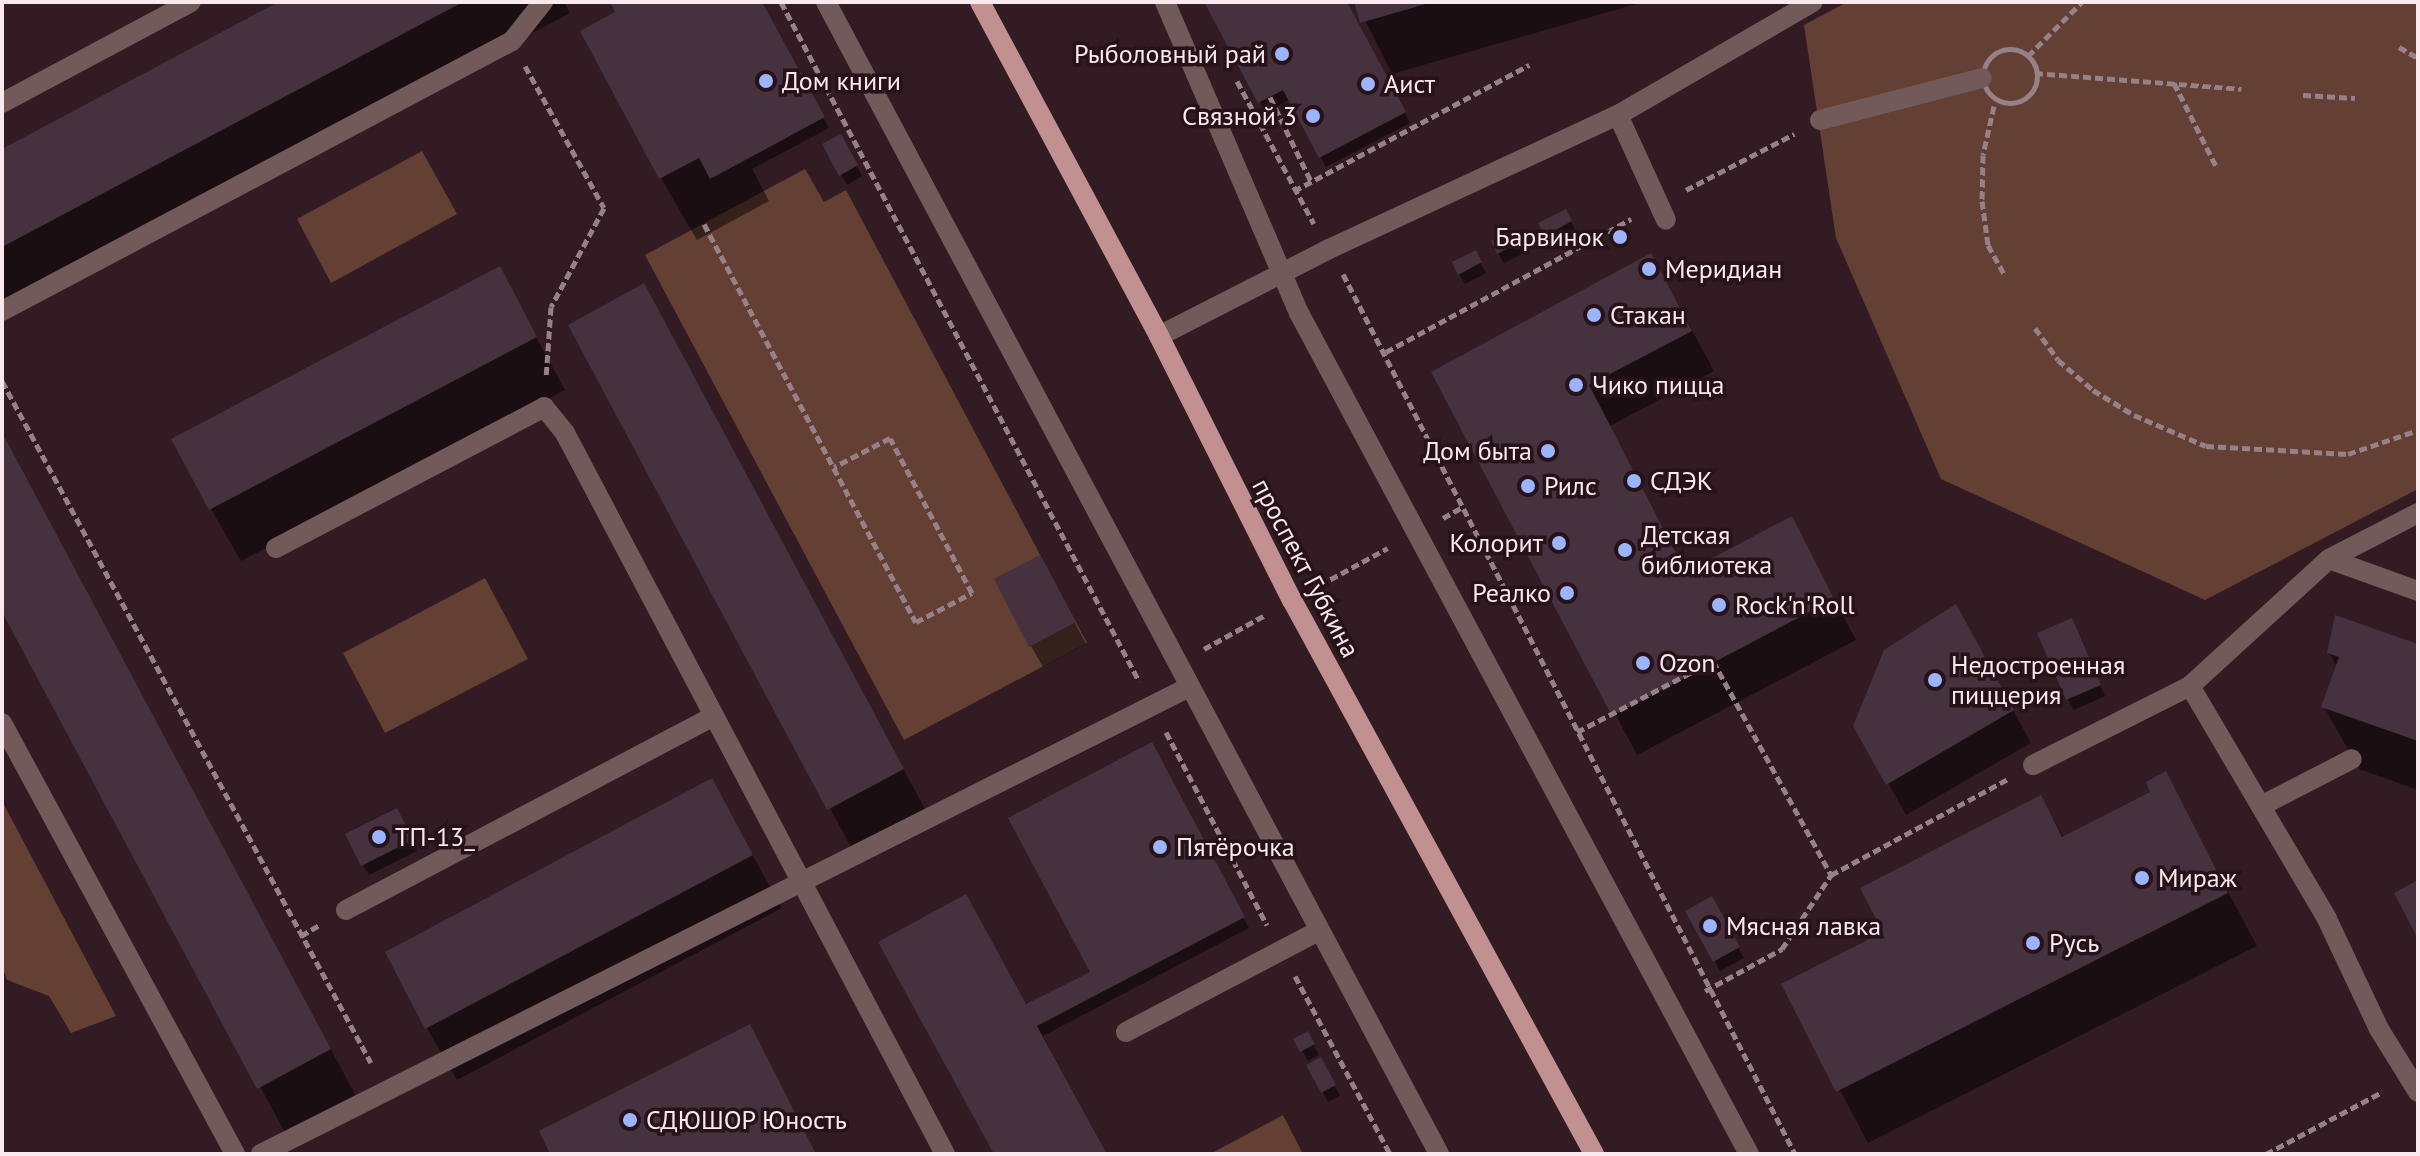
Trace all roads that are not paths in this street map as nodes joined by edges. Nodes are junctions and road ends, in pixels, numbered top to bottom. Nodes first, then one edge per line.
1 (191, 2) edge
2 (543, 2) edge
3 (826, 2) edge
4 (980, 2) edge
5 (1165, 2) edge
6 (1813, 2) edge
7 (1982, 78) dead end
8 (2, 103) edge
9 (1618, 115) junction
10 (1820, 120) road end
11 (1664, 211) road end
12 (1281, 273) junction
13 (2, 311) edge
14 (1159, 336) junction
15 (2418, 513) edge
16 (276, 548) dead end
17 (2329, 559) junction
18 (2418, 591) edge
19 (2190, 686) junction
20 (1189, 687) junction
21 (714, 716) junction
22 (2, 723) edge
23 (2352, 759) dead end
24 (2033, 765) road end
25 (2261, 806) junction
26 (802, 880) junction
27 (346, 910) dead end
28 (1318, 931) junction
29 (1126, 1032) dead end
30 (2414, 1085) edge
31 (235, 1154) edge
32 (261, 1154) edge
33 (945, 1154) edge
34 (1439, 1154) edge
35 (1594, 1154) edge
36 (1749, 1154) edge

1 - 8 street
2 - 13 street
3 - 20 street
4 - 14 main road, проспект Губкина
5 - 12 street
6 - 9 street
7 - 10 street
9 - 11 street
9 - 12 street
12 - 14 street
12 - 36 street
14 - 35 main road, проспект Губкина
15 - 17 street
16 - 21 street
17 - 18 street
17 - 19 street
19 - 24 street
19 - 25 street
20 - 26 street
20 - 28 street
21 - 26 street
21 - 27 street
22 - 31 street
23 - 25 street
25 - 30 street
26 - 32 street
26 - 33 street
28 - 29 street
28 - 34 street

